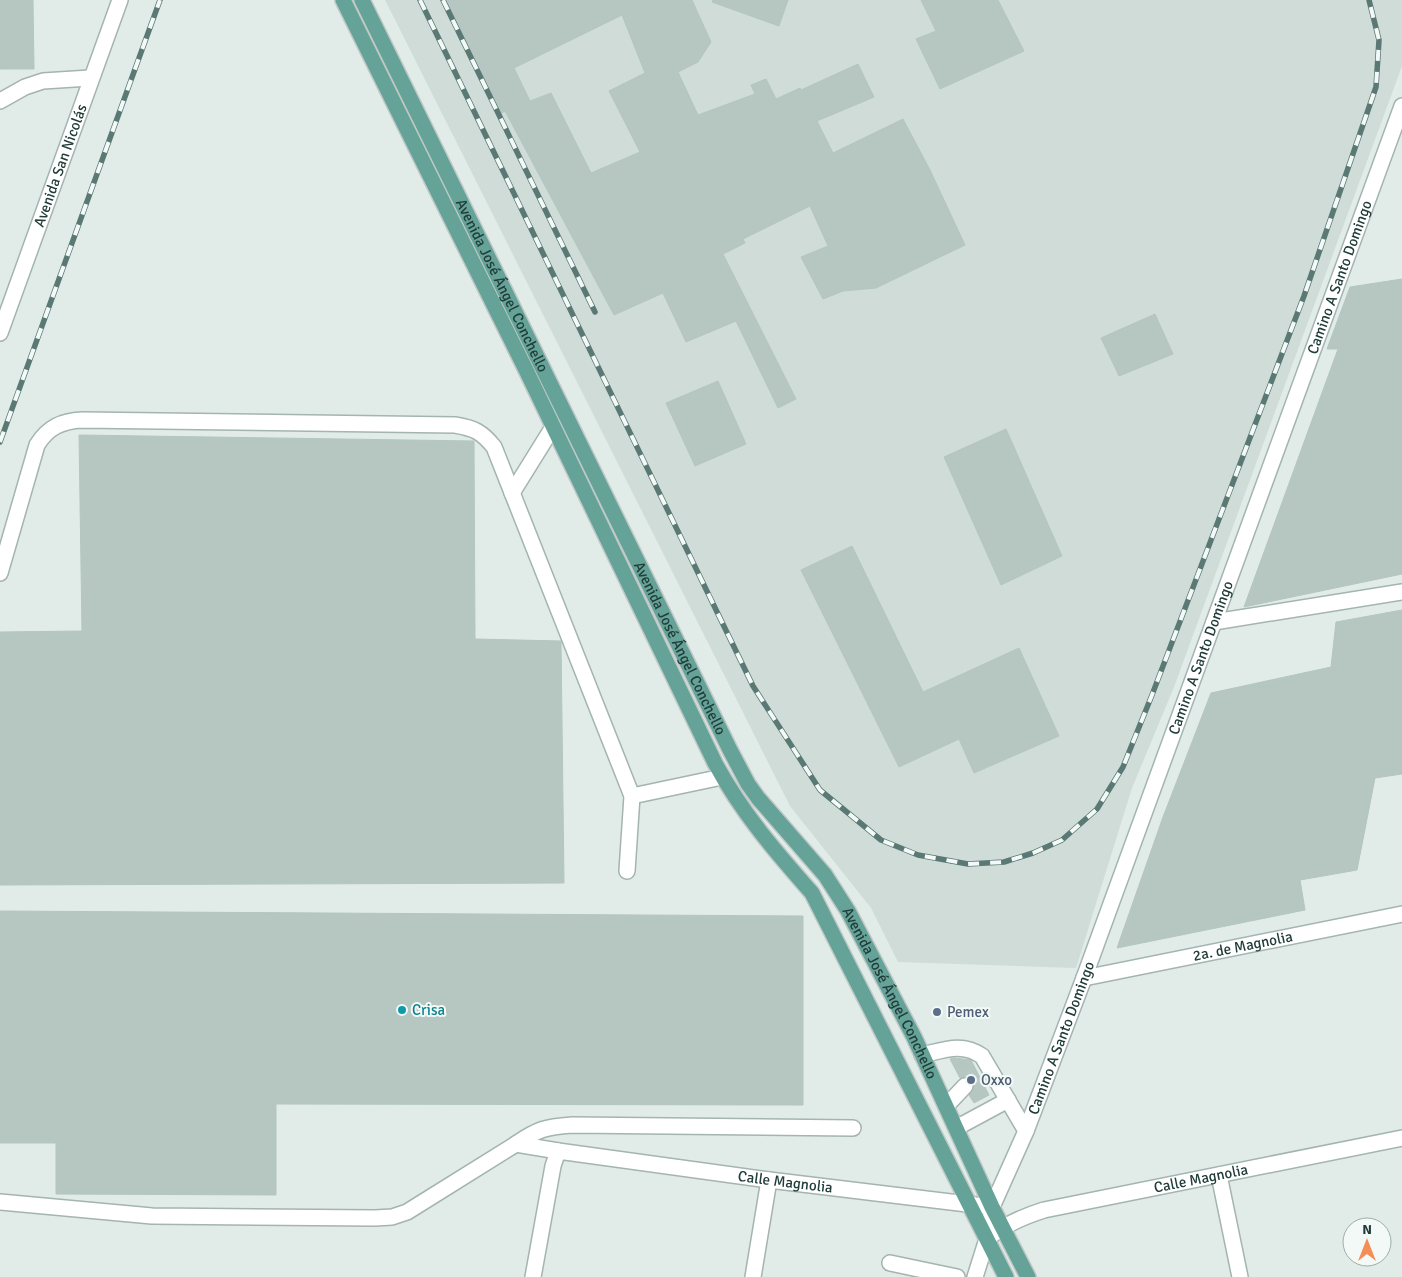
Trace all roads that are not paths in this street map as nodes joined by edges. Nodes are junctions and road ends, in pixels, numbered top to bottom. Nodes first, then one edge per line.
1 (120, 0) edge
2 (343, 0) edge
3 (362, 0) edge
4 (90, 78) junction
5 (0, 101) edge
6 (1402, 106) edge
7 (0, 333) edge
8 (553, 427) junction
9 (512, 493) junction
10 (0, 573) edge
11 (1402, 592) edge
12 (1214, 622) junction
13 (722, 777) junction
14 (632, 796) junction
15 (627, 872) dead end
16 (1402, 914) edge
17 (1084, 978) junction
18 (922, 1055) junction
19 (964, 1086) tunnel mouth
20 (1008, 1100) junction
21 (946, 1106) junction
22 (853, 1128) dead end
23 (956, 1128) junction
24 (1026, 1131) junction
25 (1402, 1138) edge
26 (516, 1144) junction
27 (558, 1151) junction
28 (1219, 1175) junction
29 (769, 1180) junction
30 (0, 1202) edge
31 (969, 1203) junction
32 (992, 1207) junction
33 (1002, 1227) junction
34 (987, 1240) junction
35 (890, 1264) dead end
36 (533, 1277) edge
37 (753, 1277) edge
38 (957, 1277) edge
39 (975, 1277) edge
40 (1006, 1277) edge
41 (1028, 1277) edge
42 (1240, 1277) edge

1 - 4 street, Avenida San Nicolás
2 - 8 main road, Avenida José Ángel Conchello
3 - 18 main road, Avenida José Ángel Conchello
4 - 5 street
4 - 7 street, Avenida San Nicolás
6 - 12 street, Camino A Santo Domingo
8 - 9 street
8 - 13 main road, Avenida José Ángel Conchello
9 - 10 street
9 - 14 street
11 - 12 street
12 - 17 street, Camino A Santo Domingo
13 - 14 street
13 - 31 main road, Avenida José Ángel Conchello
14 - 15 street
16 - 17 street, 2a. de Magnolia
17 - 24 street, Camino A Santo Domingo
18 - 20 street
18 - 21 main road, Avenida José Ángel Conchello
19 - 21 street
20 - 23 street
20 - 24 street
21 - 23 main road, Avenida José Ángel Conchello
22 - 26 street
23 - 32 main road, Avenida José Ángel Conchello
24 - 32 street, Camino A Santo Domingo
25 - 28 street, Calle Magnolia
26 - 27 street, Calle Magnolia
26 - 30 street
27 - 29 street, Calle Magnolia
27 - 36 street
28 - 33 street, Calle Magnolia
28 - 42 street
29 - 31 street, Calle Magnolia
29 - 37 street
31 - 32 street, Calle Magnolia
31 - 34 main road, Avenida José Ángel Conchello
32 - 33 main road, Avenida José Ángel Conchello
32 - 34 street, Camino A Santo Domingo
33 - 34 street, Calle Magnolia
33 - 41 main road, Avenida José Ángel Conchello
34 - 39 street, Camino A Santo Domingo
34 - 40 main road, Avenida José Ángel Conchello
35 - 38 street

